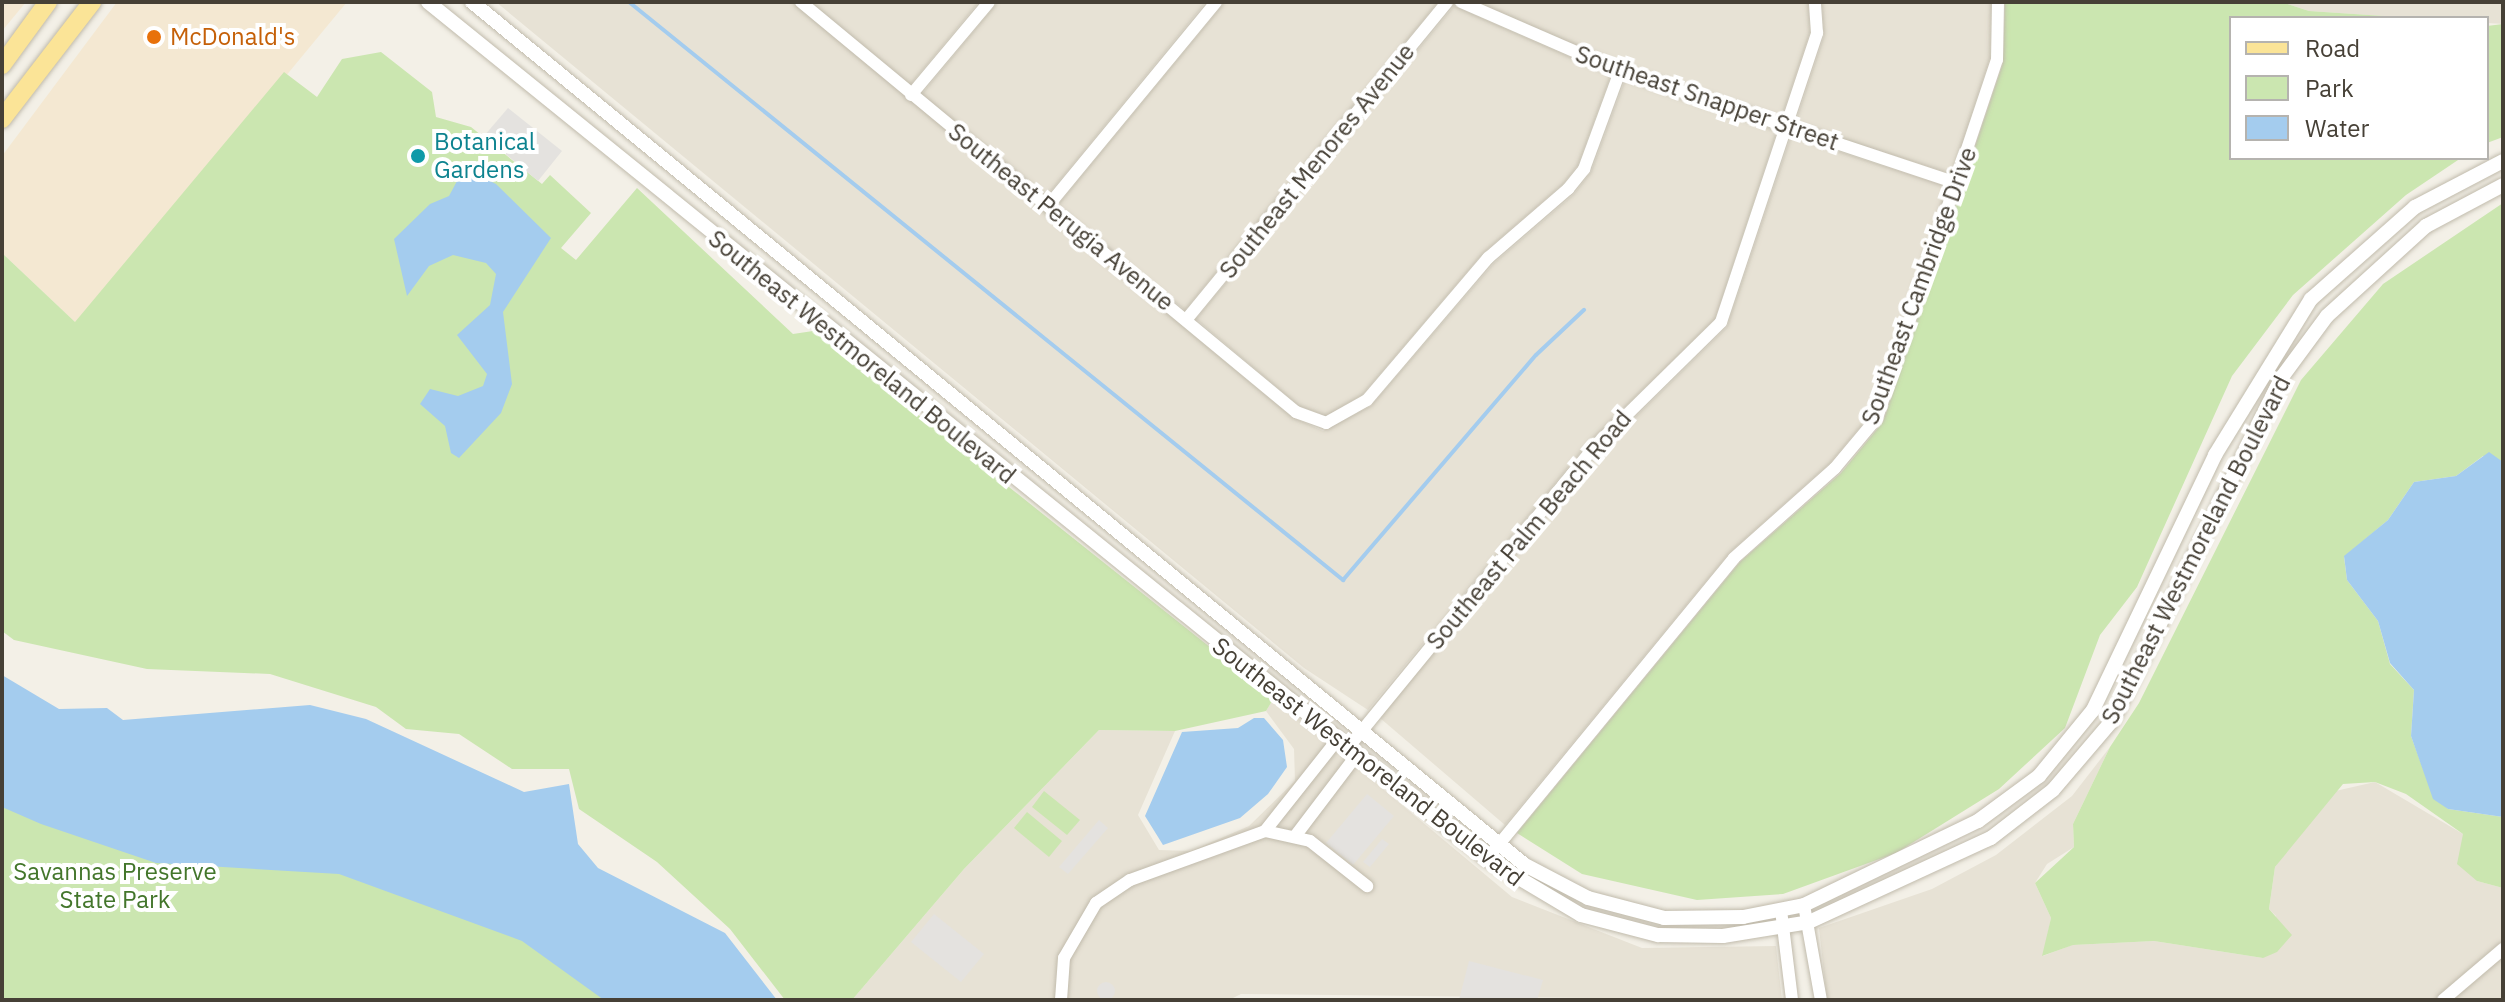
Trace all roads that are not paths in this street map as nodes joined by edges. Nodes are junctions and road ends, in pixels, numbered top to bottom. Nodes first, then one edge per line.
1 (48, 2) edge
2 (92, 2) edge
3 (428, 2) edge
4 (472, 2) edge
5 (801, 2) edge
6 (989, 2) edge
7 (1216, 2) edge
8 (1447, 2) edge
9 (1461, 2) edge
10 (1815, 2) edge
11 (1998, 2) edge
12 (3, 60) edge
13 (1620, 71) junction
14 (911, 95) junction
15 (2, 119) edge
16 (1786, 128) junction
17 (2503, 161) edge
18 (1957, 183) junction
19 (2503, 185) edge
20 (1048, 206) junction
21 (1186, 320) junction
22 (1360, 732) junction
23 (1347, 748) junction
24 (1265, 831) junction
25 (1296, 835) junction
26 (1498, 845) junction
27 (1487, 859) junction
28 (1367, 886) dead end
29 (1804, 905) junction
30 (1781, 910) junction
31 (1809, 922) junction
32 (1785, 929) junction
33 (2503, 949) edge
34 (1061, 1000) edge
35 (1792, 1000) edge
36 (1821, 1000) edge
37 (2443, 1000) edge

1 - 12 main road
2 - 15 main road
3 - 23 street, Southeast Westmoreland Boulevard
4 - 22 street, Southeast Westmoreland Boulevard
5 - 14 street, Southeast Perugia Avenue
6 - 14 street
7 - 20 street
8 - 21 street, Southeast Menores Avenue
9 - 13 street, Southeast Snapper Street
10 - 16 street, Southeast Palm Beach Road
11 - 18 street, Southeast Cambridge Drive
13 - 16 street, Southeast Snapper Street
13 - 21 street, Southeast Perugia Avenue
14 - 20 street, Southeast Perugia Avenue
16 - 18 street, Southeast Snapper Street
16 - 22 street, Southeast Palm Beach Road
17 - 29 street, Southeast Westmoreland Boulevard
18 - 26 street, Southeast Cambridge Drive
19 - 31 street, Southeast Westmoreland Boulevard
20 - 21 street, Southeast Perugia Avenue
22 - 23 street, Southeast Palm Beach Road
22 - 26 street, Southeast Westmoreland Boulevard
23 - 24 street
23 - 25 street
23 - 27 street, Southeast Westmoreland Boulevard
24 - 25 street
24 - 34 street
25 - 28 street
26 - 27 street, Southeast Cambridge Drive
26 - 30 street, Southeast Westmoreland Boulevard
27 - 32 street, Southeast Westmoreland Boulevard
29 - 30 street, Southeast Westmoreland Boulevard
29 - 31 street
30 - 32 street
31 - 32 street, Southeast Westmoreland Boulevard
31 - 36 street
32 - 35 street
33 - 37 street

